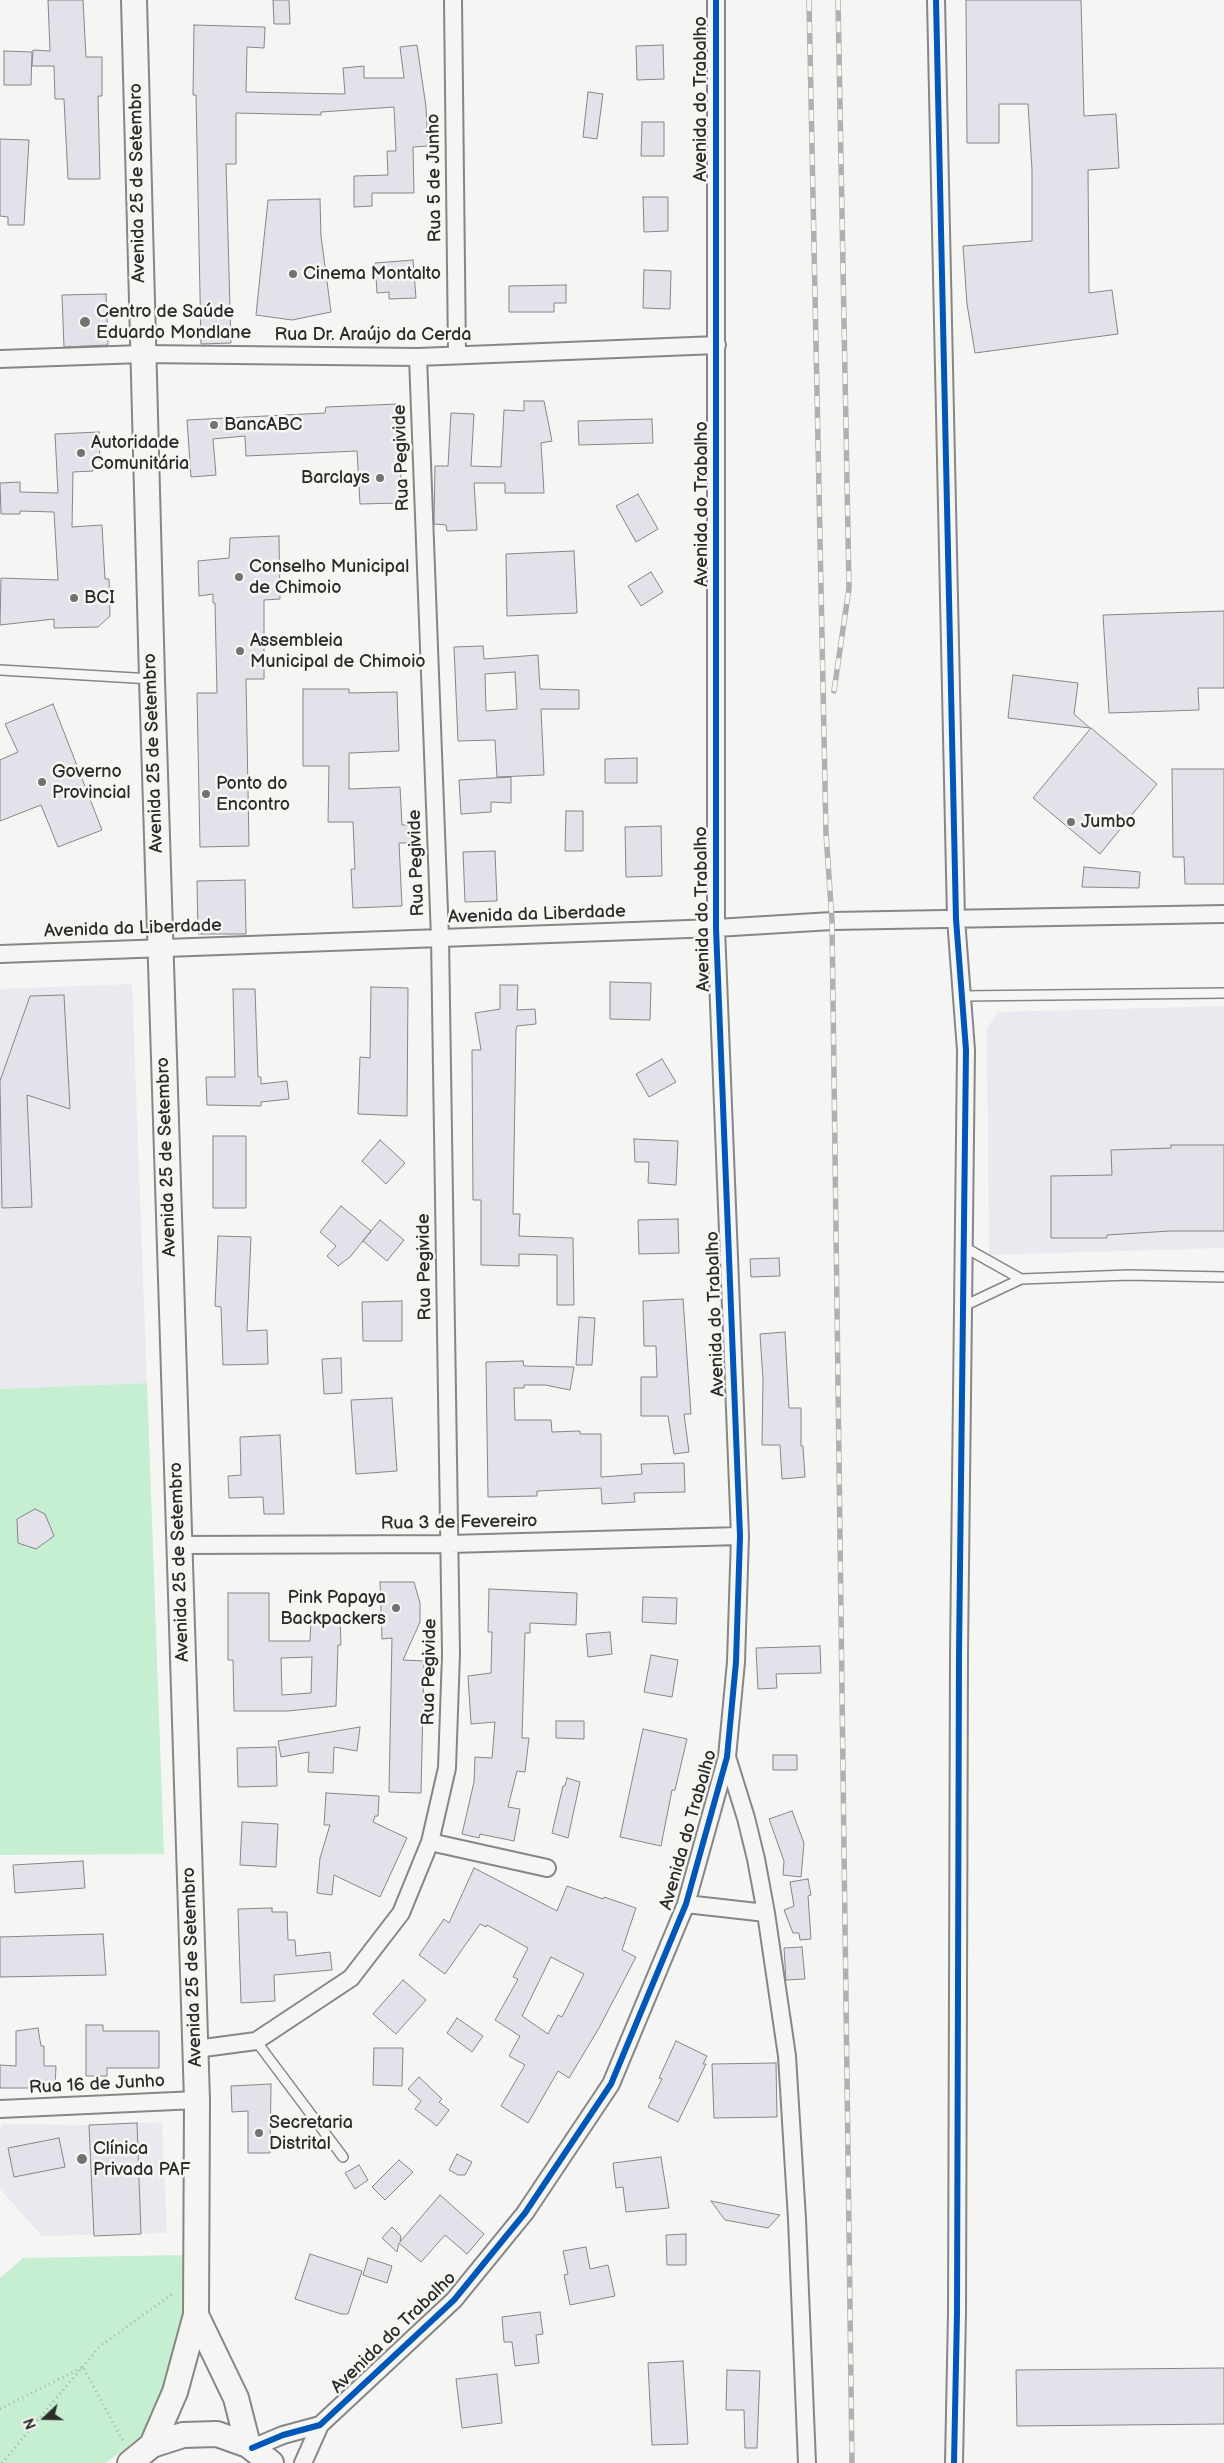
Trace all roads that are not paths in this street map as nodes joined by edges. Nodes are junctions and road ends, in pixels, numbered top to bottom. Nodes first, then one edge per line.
1 (134, 0) edge
2 (453, 0) edge
3 (716, 0) edge
4 (936, 0) edge
5 (717, 345) junction
6 (142, 354) junction
7 (457, 355) junction
8 (418, 357) junction
9 (0, 359) edge
10 (0, 670) edge
11 (152, 679) junction
12 (1224, 914) edge
13 (956, 919) junction
14 (716, 928) junction
15 (440, 938) junction
16 (161, 948) junction
17 (0, 954) edge
18 (1224, 994) edge
19 (962, 996) junction
20 (964, 1247) junction
21 (1224, 1277) edge
22 (1021, 1279) junction
23 (964, 1306) junction
24 (740, 1536) junction
25 (450, 1544) junction
26 (179, 1545) junction
27 (727, 1757) junction
28 (430, 1842) junction
29 (547, 1868) dead end
30 (686, 1904) junction
31 (766, 1913) junction
32 (256, 2041) junction
33 (196, 2049) junction
34 (197, 2100) junction
35 (0, 2109) edge
36 (342, 2156) dead end
37 (196, 2315) junction
38 (320, 2425) junction
39 (152, 2445) junction
40 (250, 2447) junction
41 (132, 2461) edge
42 (271, 2463) edge
43 (303, 2463) edge
44 (807, 2463) edge
45 (954, 2463) edge

1 - 6 street, Avenida 25 de Setembro
2 - 7 street, Rua 5 de Junho
3 - 5 street, Avenida do Trabalho
4 - 13 street
5 - 7 street, Rua Dr. Araújo da Cerda
5 - 14 street, Avenida do Trabalho
6 - 8 street, Rua Dr. Araújo da Cerda
6 - 9 street, Rua Dr. Araújo da Cerda
6 - 11 street, Avenida 25 de Setembro
7 - 8 street, Rua Dr. Araújo da Cerda
8 - 15 street, Rua Pegivide
10 - 11 lane
11 - 16 street, Avenida 25 de Setembro
12 - 13 street, Avenida da Liberdade
13 - 14 street, Avenida da Liberdade
13 - 19 street
14 - 15 street, Avenida da Liberdade
14 - 24 street, Avenida do Trabalho
15 - 16 street, Avenida da Liberdade
15 - 25 street, Rua Pegivide
16 - 17 street, Avenida da Liberdade
16 - 26 street, Avenida 25 de Setembro
18 - 19 lane
19 - 20 street
20 - 22 lane
20 - 23 street
21 - 22 lane
22 - 23 lane
23 - 45 street
24 - 25 street, Rua 3 de Fevereiro
24 - 27 street, Avenida do Trabalho
25 - 26 street, Rua 3 de Fevereiro
25 - 28 street, Rua Pegivide
26 - 33 street, Avenida 25 de Setembro
27 - 30 street, Avenida do Trabalho
27 - 31 street
28 - 29 street
28 - 32 street, Rua Pegivide
30 - 31 street
30 - 38 street, Avenida do Trabalho
31 - 44 street
32 - 33 street, Rua Pegivide
32 - 36 lane
33 - 34 street, Avenida 25 de Setembro
34 - 35 street, Rua 16 de Junho
34 - 37 street, Avenida 25 de Setembro
37 - 39 street, Avenida 25 de Setembro
37 - 40 street, Avenida 25 de Setembro
38 - 40 street, Avenida do Trabalho
38 - 43 street, Avenida do Trabalho
39 - 40 street
39 - 41 street
40 - 42 street

